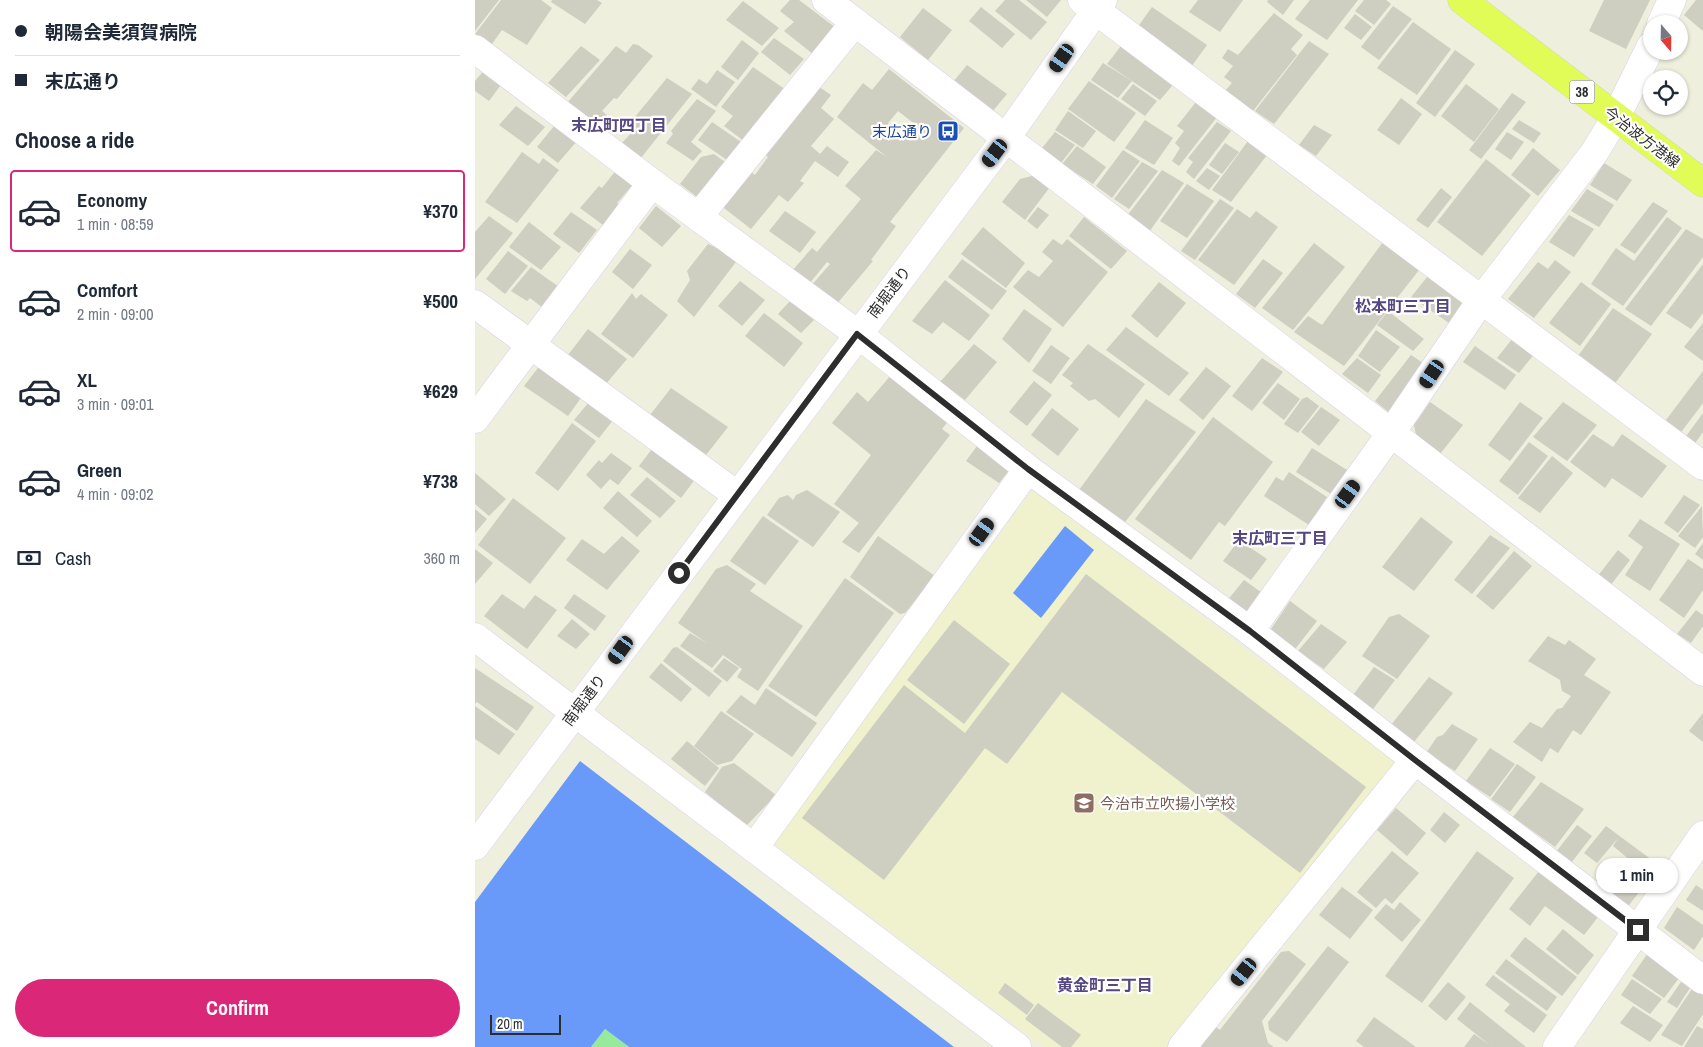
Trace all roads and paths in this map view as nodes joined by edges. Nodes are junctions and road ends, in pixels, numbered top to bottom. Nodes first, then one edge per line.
1 (826, 0) edge
2 (1462, 0) edge
3 (1672, 0) edge
4 (1094, 3) edge
5 (1665, 15) edge
6 (855, 22) junction
7 (475, 49) edge
8 (1644, 60) edge
9 (1617, 117) junction
10 (1006, 138) junction
11 (652, 183) junction
12 (1703, 183) edge
13 (698, 217) junction
14 (1482, 299) junction
15 (475, 304) edge
16 (857, 334) junction
17 (531, 345) junction
18 (475, 419) edge
19 (1391, 433) junction
20 (1703, 466) edge
21 (1028, 469) junction
22 (737, 495) junction
23 (1250, 631) junction
24 (475, 637) edge
25 (1703, 672) edge
26 (575, 713) junction
27 (1415, 760) junction
28 (1703, 835) edge
29 (475, 846) edge
30 (754, 848) junction
31 (1638, 930) junction
32 (1703, 980) edge
33 (1017, 1047) edge
34 (1182, 1047) edge
35 (1557, 1047) edge

1 - 6 street
2 - 9 main road, 今治波方港線 / 38
3 - 5 street
4 - 10 street, 南堀通り
4 - 14 street
6 - 10 street
6 - 13 street
7 - 11 street
8 - 9 street
9 - 12 main road, 今治波方港線 / 38
9 - 14 street
10 - 16 street, 南堀通り
10 - 19 street
11 - 13 street
11 - 17 street
13 - 16 street
14 - 19 street
14 - 20 street
15 - 17 street
16 - 21 street
16 - 22 street, 南堀通り
17 - 18 street
17 - 22 street
19 - 23 street
19 - 25 street
21 - 23 street
21 - 30 street
22 - 26 street, 南堀通り
23 - 27 street
24 - 26 street
26 - 29 street, 南堀通り
26 - 30 street
27 - 31 street
27 - 34 street
28 - 31 street
30 - 33 street
31 - 32 street
31 - 35 street

